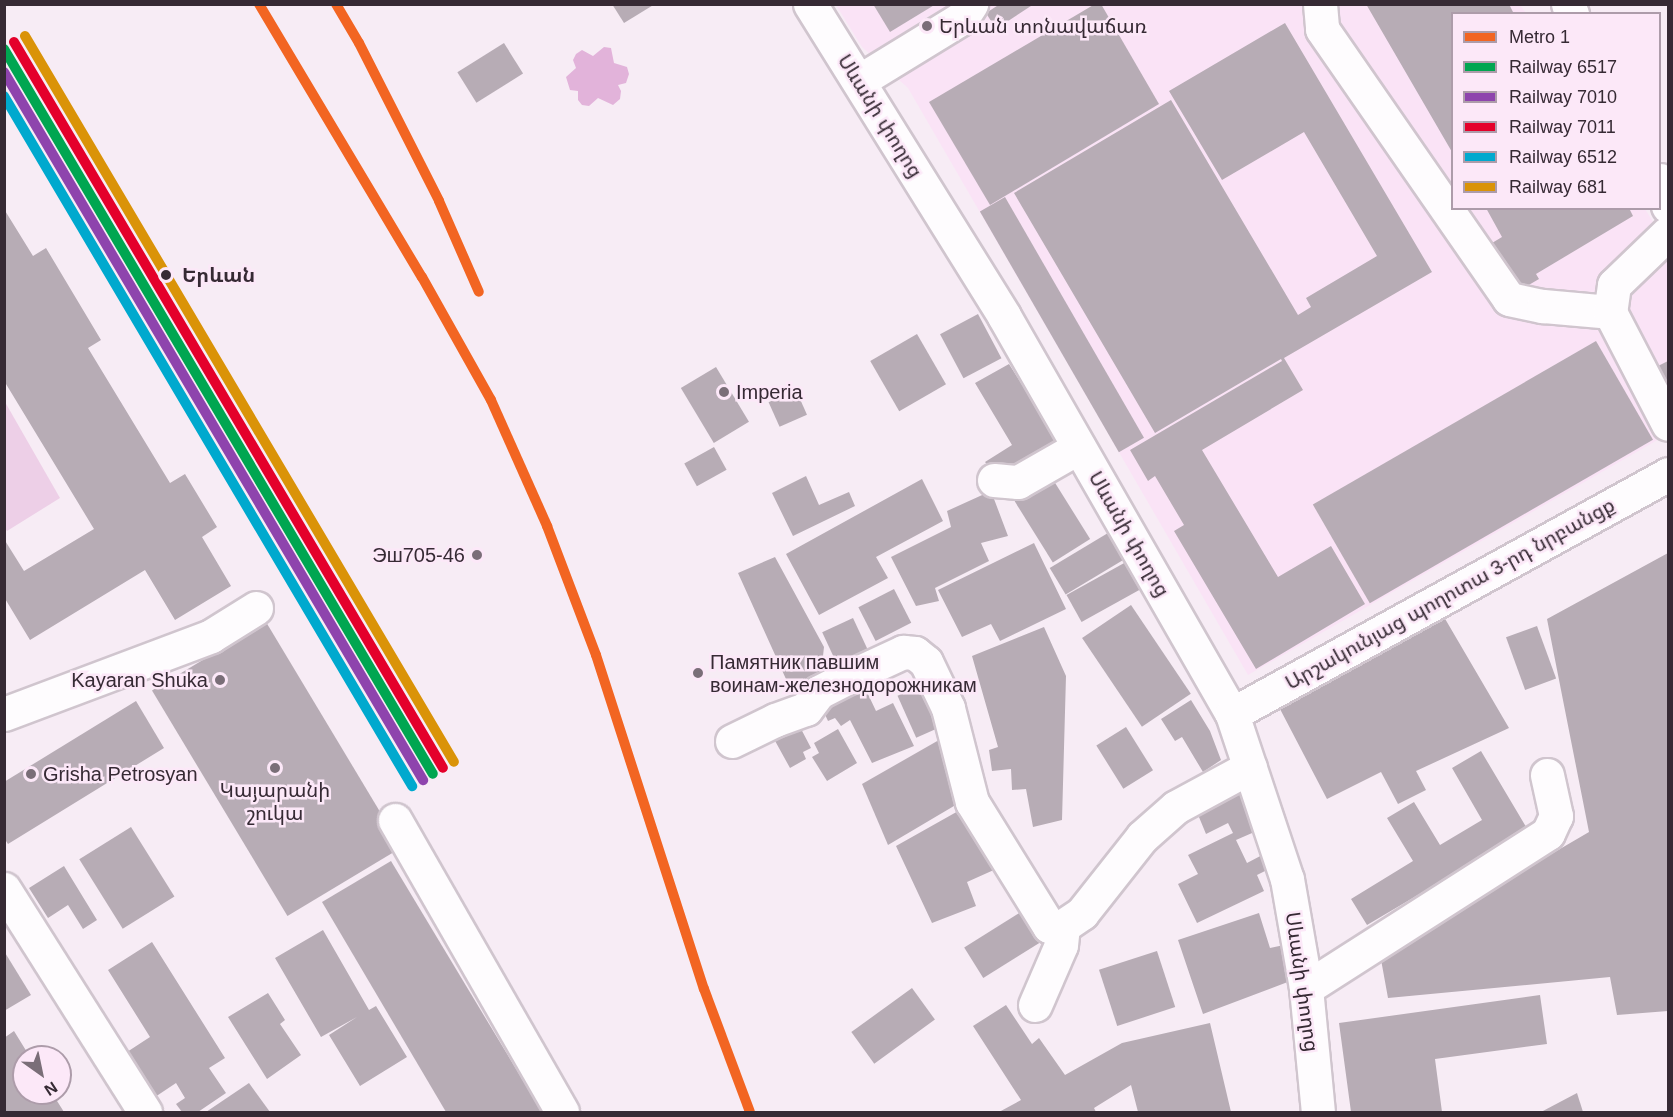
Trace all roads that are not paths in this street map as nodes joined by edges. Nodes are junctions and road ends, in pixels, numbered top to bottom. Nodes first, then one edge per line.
1 (810, 4) edge
2 (971, 4) edge
3 (1320, 4) edge
4 (859, 81) junction
5 (1661, 183) edge
6 (1668, 207) edge
7 (1668, 233) edge
8 (1610, 312) junction
9 (1668, 424) edge
10 (1079, 447) junction
11 (1668, 474) edge
12 (994, 480) dead end
13 (256, 608) dead end
14 (4, 714) edge
15 (1232, 714) junction
16 (732, 741) dead end
17 (1250, 767) junction
18 (1547, 775) dead end
19 (395, 820) dead end
20 (4, 889) edge
21 (1063, 926) junction
22 (1306, 988) junction
23 (1035, 1005) dead end
24 (145, 1113) edge
25 (561, 1113) edge
26 (1318, 1113) edge

1 - 4 street, Սևանի փողոց
2 - 4 street
3 - 8 street
4 - 10 street, Սևանի փողոց
5 - 6 street
7 - 8 street
8 - 9 street
10 - 12 street
10 - 15 street, Սևանի փողոց
11 - 15 street, Արշակունյաց պողոտա 3-րդ նրբանցք
13 - 14 street
15 - 17 street, Սևանի փողոց
16 - 21 street
17 - 21 street
17 - 22 street, Սևանի փողոց
18 - 22 street
19 - 25 street
20 - 24 street
21 - 23 street
22 - 26 street, Սևանի փողոց

